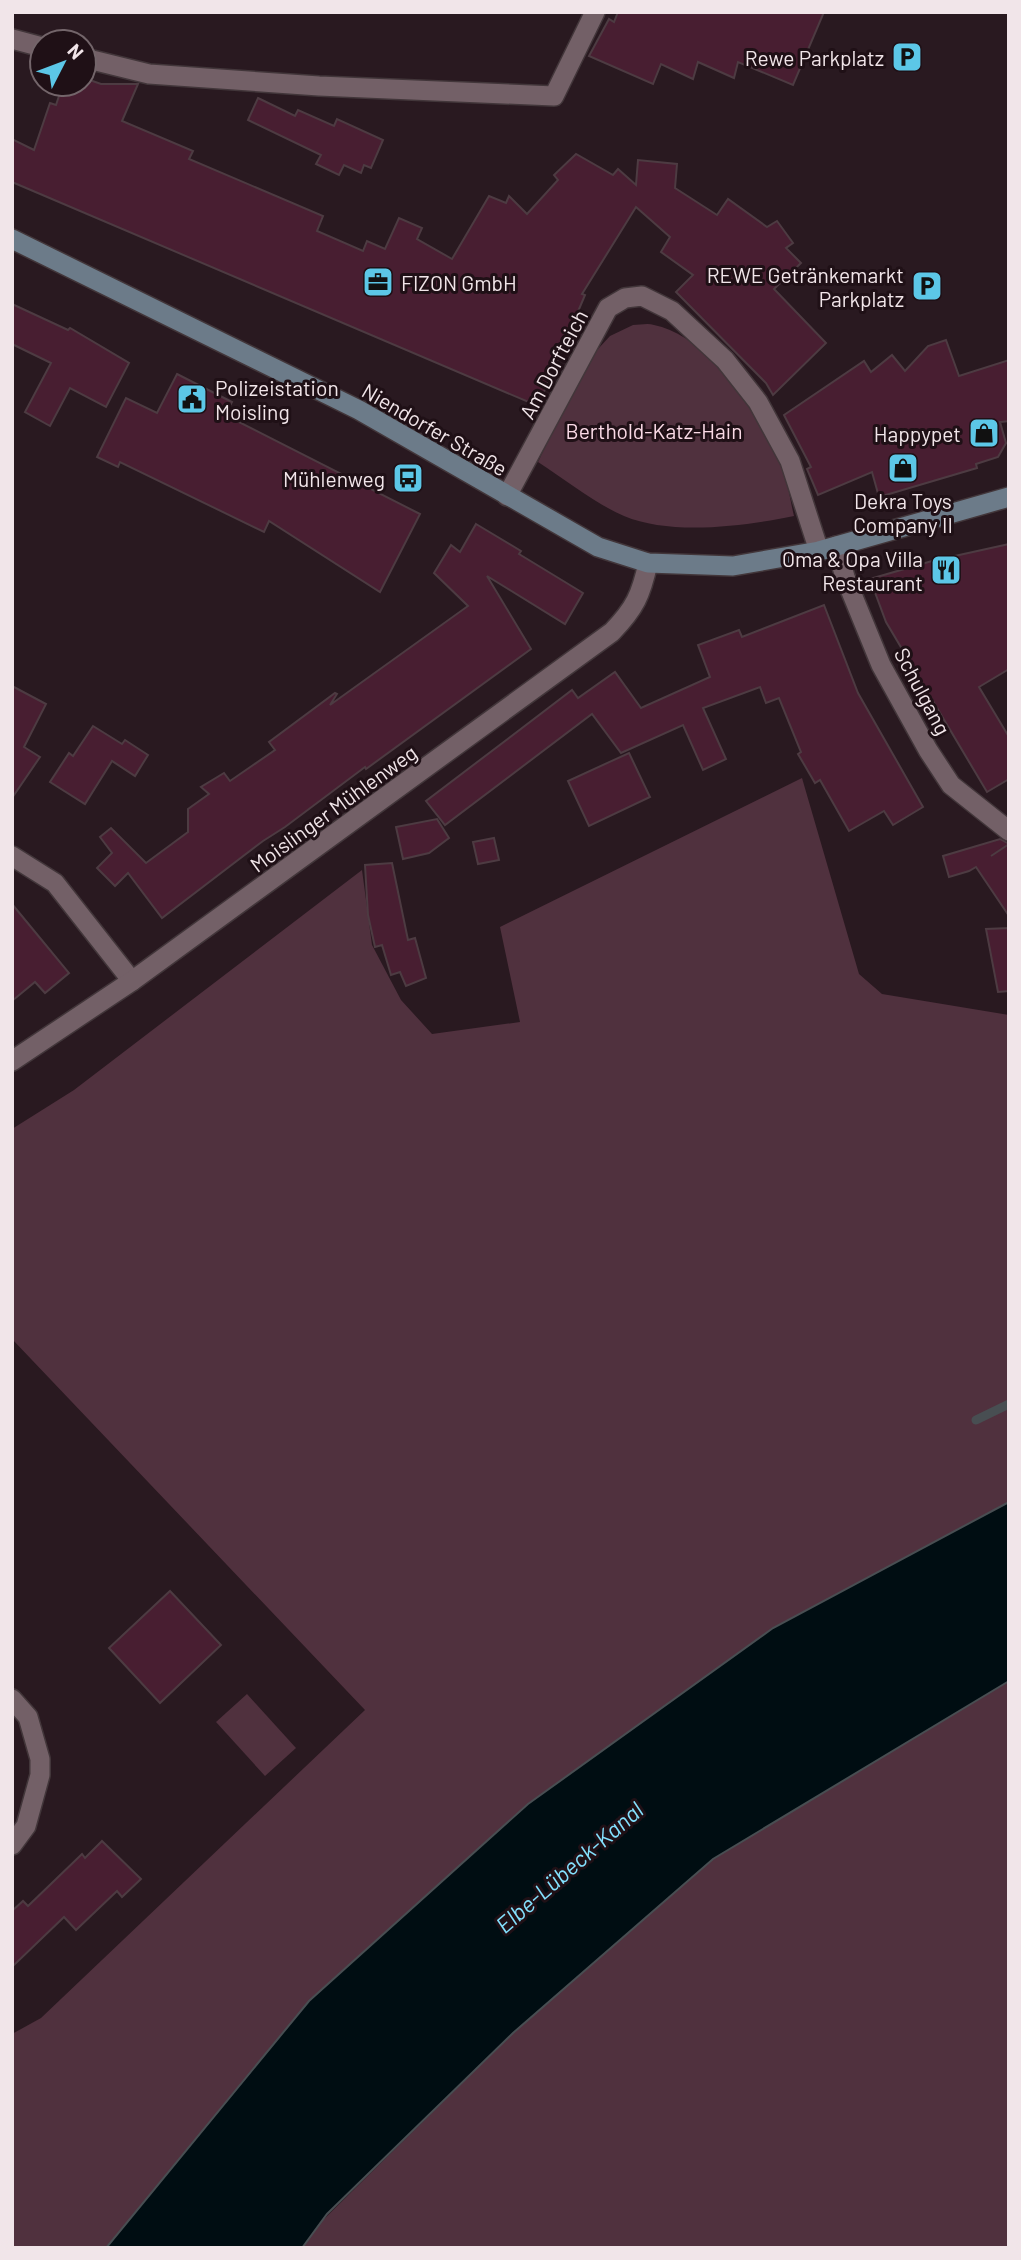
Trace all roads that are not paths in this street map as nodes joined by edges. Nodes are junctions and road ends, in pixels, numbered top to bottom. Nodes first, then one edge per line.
1 (595, 12) edge
2 (98, 61) edge
3 (12, 239) edge
4 (507, 496) junction
5 (1009, 498) edge
6 (827, 549) junction
7 (648, 563) junction
8 (1009, 831) edge
9 (12, 856) edge
10 (132, 981) junction
11 (12, 1061) edge
12 (12, 1699) edge
13 (12, 1845) edge

1 - 2 street
3 - 4 main road, Niendorfer Straße
4 - 6 street, Am Dorfteich
4 - 7 main road, Niendorfer Straße
5 - 6 main road, Niendorfer Straße
6 - 7 main road, Niendorfer Straße
6 - 8 street, Schulgang
7 - 10 street, Moislinger Mühlenweg
9 - 10 street
10 - 11 street, Moislinger Mühlenweg
12 - 13 street

